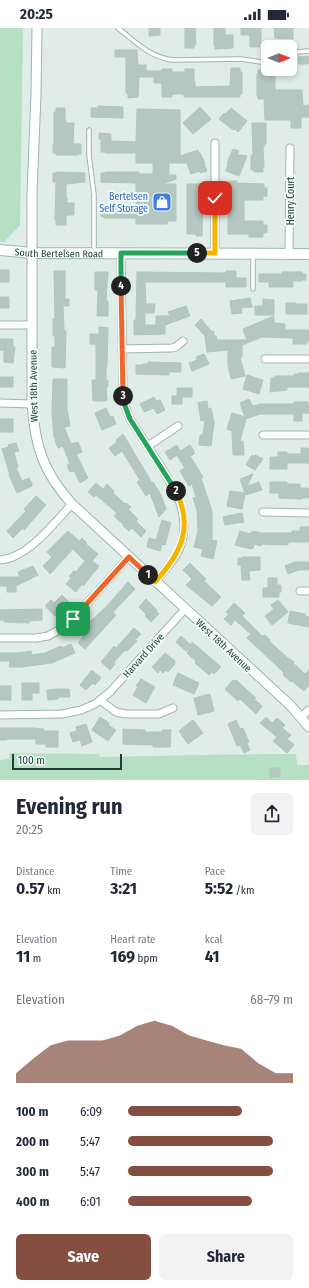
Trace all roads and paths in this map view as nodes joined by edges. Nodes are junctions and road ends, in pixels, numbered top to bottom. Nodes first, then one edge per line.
1 (37, 28) edge
2 (118, 28) edge
3 (309, 52) edge
4 (297, 53) edge
5 (261, 62) edge
6 (89, 130) dead end
7 (216, 143) dead end
8 (290, 148) dead end
9 (0, 250) edge
10 (32, 253) junction
11 (94, 253) junction
12 (121, 253) junction
13 (215, 253) junction
14 (252, 253) junction
15 (289, 254) junction
16 (309, 254) edge
17 (253, 289) dead end
18 (0, 324) edge
19 (32, 325) junction
20 (183, 341) dead end
21 (122, 349) junction
22 (309, 358) edge
23 (265, 359) dead end
24 (0, 404) edge
25 (32, 404) junction
26 (178, 426) dead end
27 (263, 435) dead end
28 (309, 435) edge
29 (148, 446) junction
30 (72, 504) junction
31 (263, 512) dead end
32 (309, 513) edge
33 (129, 557) junction
34 (0, 560) edge
35 (155, 582) junction
36 (300, 591) dead end
37 (309, 591) edge
38 (185, 609) junction
39 (0, 638) edge
40 (100, 700) junction
41 (173, 708) dead end
42 (309, 710) edge
43 (0, 715) edge
44 (301, 717) junction
45 (309, 727) edge

1 - 10 street, West 18th Avenue
2 - 5 lane
3 - 4 lane
6 - 11 lane
7 - 13 street
8 - 15 street, Henry Court
9 - 10 main road, South Bertelsen Road
10 - 11 main road, South Bertelsen Road
10 - 19 street, West 18th Avenue
11 - 12 main road, South Bertelsen Road
12 - 13 main road, South Bertelsen Road
12 - 21 street
13 - 14 main road, South Bertelsen Road
14 - 15 main road, South Bertelsen Road
14 - 17 lane
15 - 16 main road, South Bertelsen Road
18 - 19 street
19 - 25 street, West 18th Avenue
20 - 21 street
21 - 29 street
22 - 23 street
24 - 25 street
25 - 30 street, West 18th Avenue
26 - 29 street
27 - 28 street
29 - 35 street
30 - 33 street, West 18th Avenue
30 - 34 street
31 - 32 street
33 - 35 street, West 18th Avenue
33 - 39 street
35 - 38 street, West 18th Avenue
36 - 37 street
38 - 40 street, Harvard Drive
38 - 44 street, West 18th Avenue
40 - 41 street
40 - 43 street, Harvard Drive
42 - 44 street
44 - 45 street, West 18th Avenue

